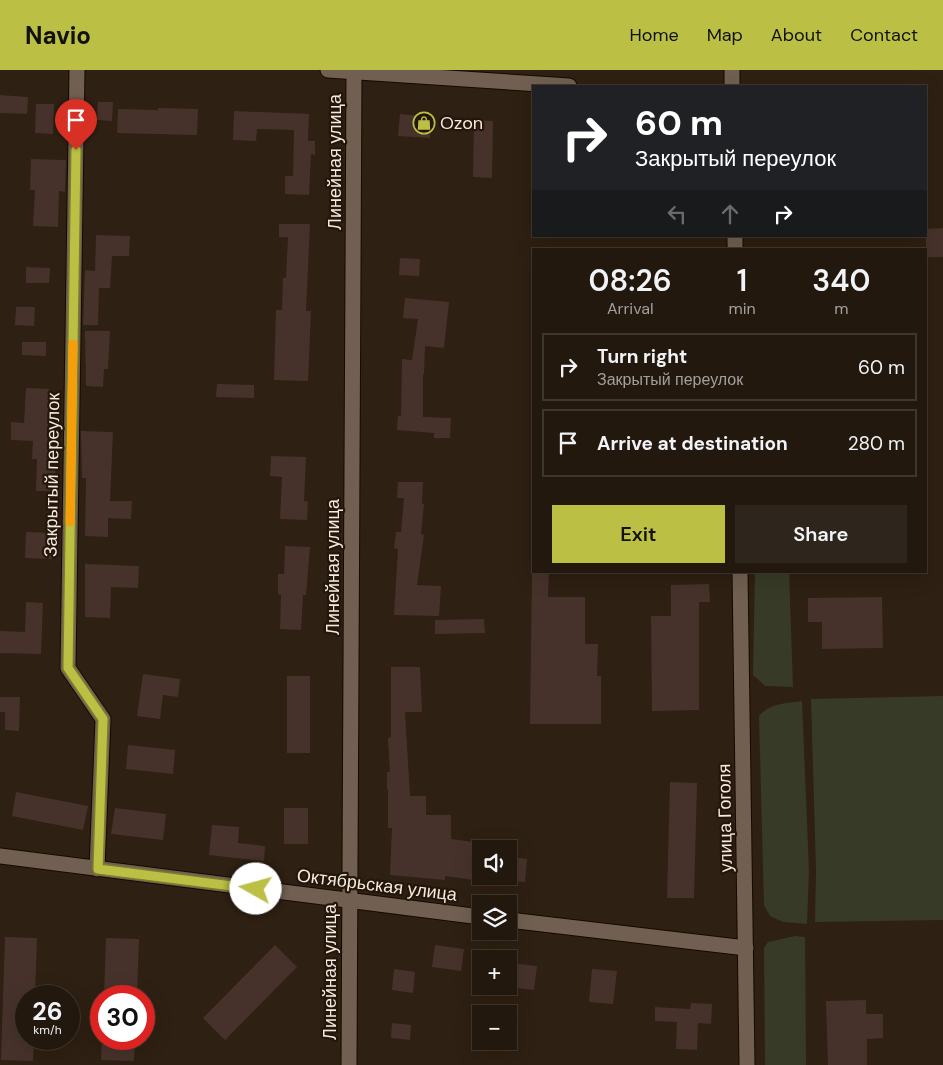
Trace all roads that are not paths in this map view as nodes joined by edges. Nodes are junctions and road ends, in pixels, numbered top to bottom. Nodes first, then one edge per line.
1 (77, 70) edge
2 (328, 70) edge
3 (732, 70) edge
4 (354, 71) edge
5 (554, 85) edge
6 (732, 85) edge
7 (740, 573) edge
8 (0, 856) edge
9 (98, 869) junction
10 (349, 902) junction
11 (472, 916) edge
12 (517, 921) edge
13 (746, 948) junction
14 (349, 1065) edge
15 (747, 1065) edge

1 - 9 street, Закрытый переулок
2 - 4 street
3 - 6 street
4 - 5 street
4 - 10 street, Линейная улица
7 - 13 street, улица Гоголя
8 - 9 street, Октябрьская улица
9 - 10 street, Октябрьская улица
10 - 11 street, Октябрьская улица
10 - 14 street, Линейная улица
12 - 13 street
13 - 15 street, улица Гоголя

